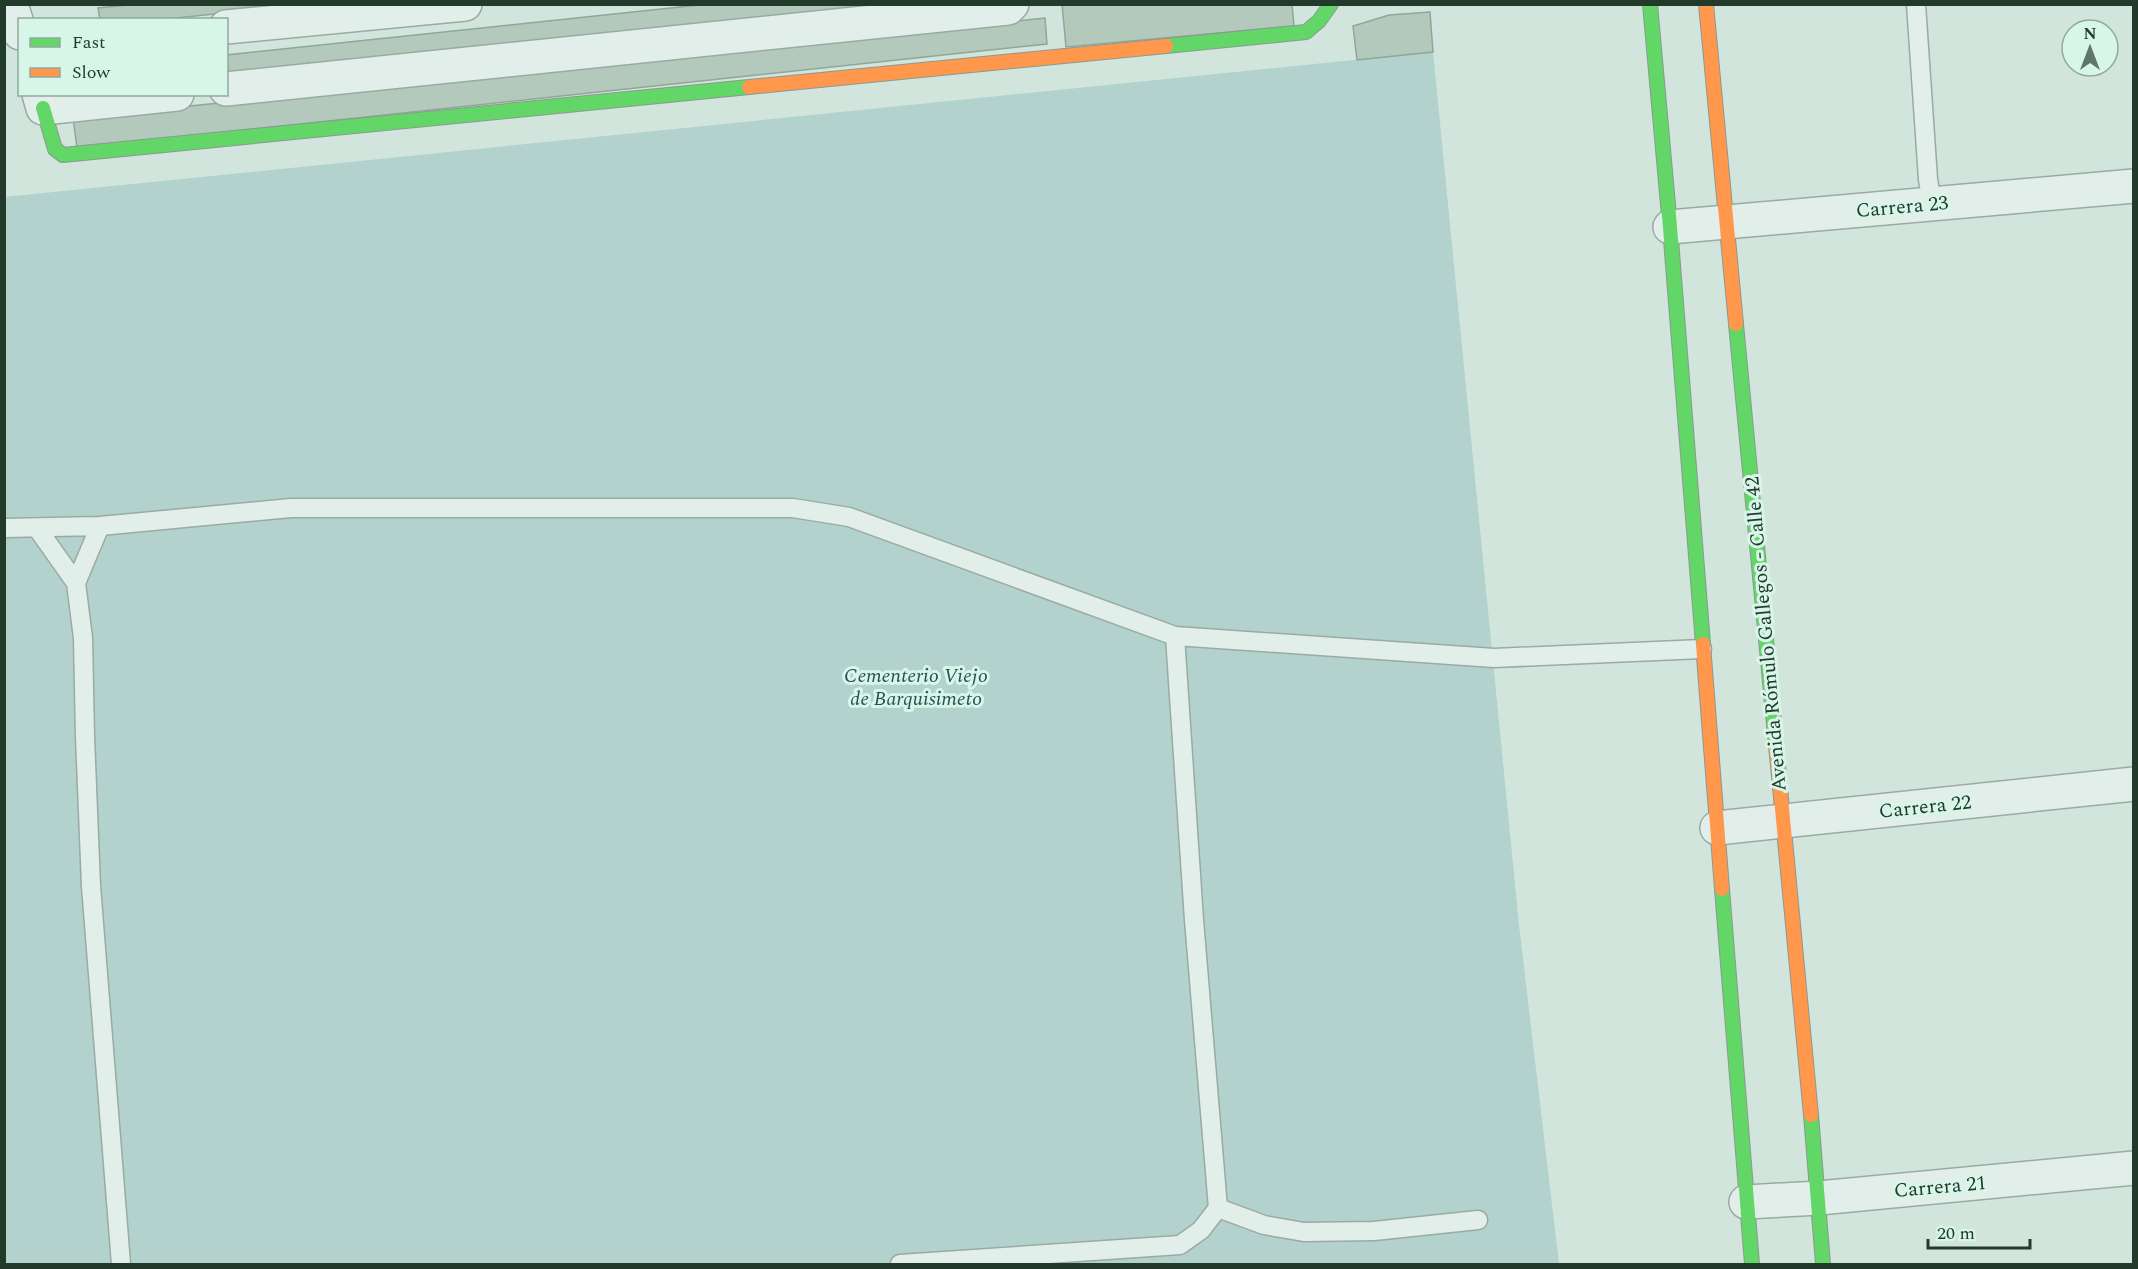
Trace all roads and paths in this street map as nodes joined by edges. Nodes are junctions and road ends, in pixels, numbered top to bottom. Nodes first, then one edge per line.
1 (11, 4) edge
2 (465, 4) edge
3 (1012, 4) edge
4 (1331, 4) edge
5 (1650, 4) edge
6 (1706, 4) edge
7 (1916, 4) edge
8 (18, 27) edge
9 (228, 27) edge
10 (228, 89) edge
11 (138, 96) edge
12 (41, 101) edge
13 (2133, 186) edge
14 (1932, 204) junction
15 (1728, 222) junction
16 (1670, 227) junction
17 (100, 526) junction
18 (4, 528) edge
19 (37, 528) junction
20 (76, 583) junction
21 (1175, 636) junction
22 (1702, 649) junction
23 (2133, 784) edge
24 (1783, 822) junction
25 (1717, 828) junction
26 (2133, 1168) edge
27 (1819, 1198) junction
28 (1746, 1202) junction
29 (1218, 1208) junction
30 (1478, 1220) dead end
31 (121, 1264) edge
32 (900, 1264) edge
33 (1752, 1264) edge
34 (1823, 1264) edge

1 - 8 street
2 - 9 street
3 - 10 street
4 - 12 street
5 - 16 street
6 - 15 street, Avenida Rómulo Gallegos - Calle 42
7 - 14 lane
11 - 12 street
13 - 14 street, Carrera 23
14 - 15 street, Carrera 23
15 - 16 street, Carrera 23
15 - 24 street, Avenida Rómulo Gallegos - Calle 42
16 - 22 street
17 - 19 lane
17 - 20 lane
17 - 21 lane
18 - 19 lane
19 - 20 lane
20 - 31 lane
21 - 22 lane
21 - 29 lane
22 - 25 street
23 - 24 street, Carrera 22
24 - 25 street, Carrera 22
24 - 27 street, Avenida Rómulo Gallegos - Calle 42
25 - 28 street
26 - 27 street, Carrera 21
27 - 28 street, Carrera 21
27 - 34 street, Avenida Rómulo Gallegos - Calle 42
28 - 33 street
29 - 30 lane
29 - 32 lane

